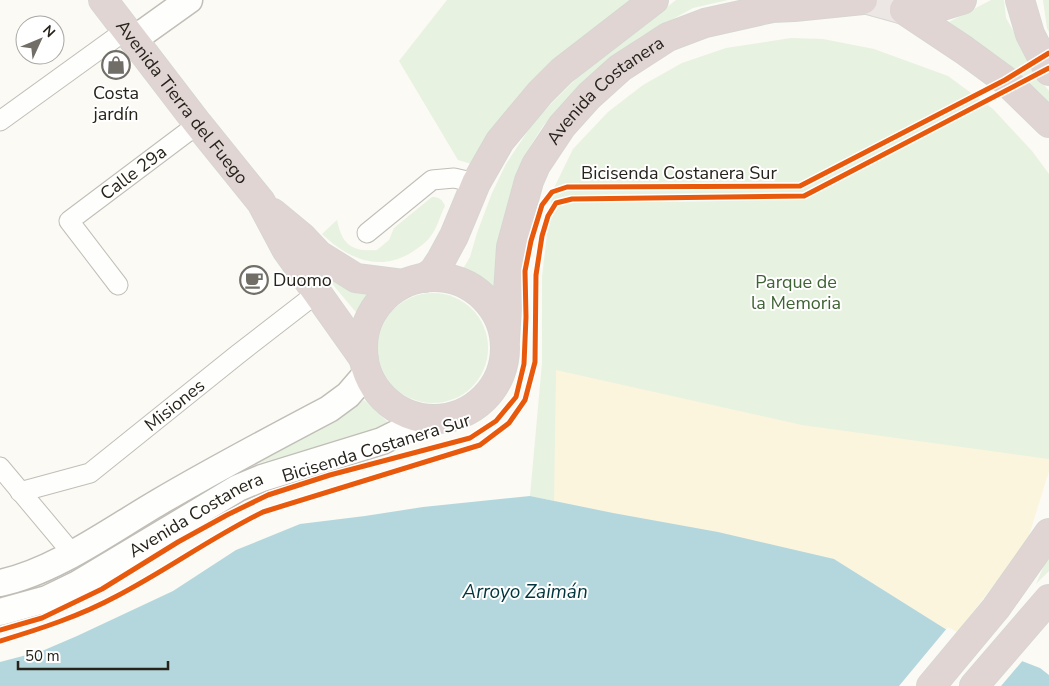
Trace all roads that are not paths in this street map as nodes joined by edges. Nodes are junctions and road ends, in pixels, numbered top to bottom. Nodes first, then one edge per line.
1 (189, 0) edge
2 (654, 0) edge
3 (863, 0) edge
4 (868, 0) edge
5 (962, 0) edge
6 (1020, 0) edge
7 (112, 3) edge
8 (904, 10) junction
9 (130, 35) junction
10 (1049, 71) edge
11 (0, 121) edge
12 (1049, 123) edge
13 (198, 124) junction
14 (476, 183) junction
15 (261, 202) junction
16 (367, 233) dead end
17 (414, 281) junction
18 (118, 285) dead end
19 (317, 293) junction
20 (505, 339) junction
21 (365, 366) junction
22 (426, 419) junction
23 (0, 467) edge
24 (20, 492) junction
25 (1049, 533) edge
26 (72, 553) junction
27 (0, 583) edge
28 (1049, 600) edge
29 (0, 612) edge
30 (931, 686) edge
31 (974, 686) edge

1 - 9 main road
2 - 14 highway
3 - 20 highway, Avenida Costanera
4 - 8 main road
5 - 8 highway
6 - 10 highway
7 - 9 highway, Avenida Tierra del Fuego
8 - 12 highway
9 - 11 street
9 - 13 highway, Avenida Tierra del Fuego
13 - 15 highway, Avenida Tierra del Fuego
13 - 18 street, Calle 29a
14 - 16 street
14 - 17 highway
15 - 17 highway, Avenida Tierra del Fuego
15 - 19 highway, Avenida Tierra del Fuego
17 - 20 highway
17 - 21 highway
19 - 21 highway, Avenida Tierra del Fuego
19 - 24 street, Misiones
20 - 22 highway
21 - 22 highway
21 - 26 main road, Avenida Costanera
22 - 29 main road, Avenida Costanera
23 - 24 street
24 - 26 street
25 - 30 highway
26 - 27 main road, Avenida Costanera
28 - 31 highway

